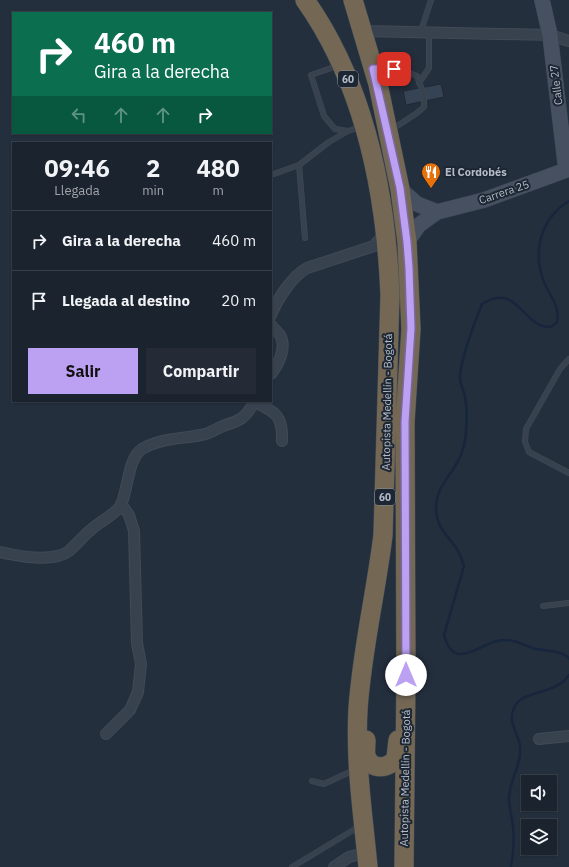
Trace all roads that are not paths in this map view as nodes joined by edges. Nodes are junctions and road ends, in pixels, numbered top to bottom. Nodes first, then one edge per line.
1 (353, 0) edge
2 (431, 0) edge
3 (542, 0) edge
4 (310, 4) edge
5 (363, 31) junction
6 (425, 31) junction
7 (550, 35) junction
8 (569, 41) edge
9 (342, 65) junction
10 (373, 69) junction
11 (420, 83) junction
12 (356, 129) junction
13 (388, 132) junction
14 (299, 165) junction
15 (568, 170) edge
16 (272, 175) edge
17 (400, 188) junction
18 (437, 212) junction
19 (387, 231) junction
20 (305, 238) dead end
21 (407, 242) junction
22 (272, 313) edge
23 (272, 326) edge
24 (569, 359) edge
25 (272, 372) edge
26 (254, 402) edge
27 (257, 402) edge
28 (282, 441) dead end
29 (569, 473) edge
30 (121, 504) junction
31 (0, 552) edge
32 (569, 603) edge
33 (543, 606) dead end
34 (366, 644) junction
35 (406, 675) junction
36 (106, 734) dead end
37 (569, 736) edge
38 (539, 739) dead end
39 (358, 768) junction
40 (312, 781) dead end
41 (364, 824) junction
42 (363, 861) edge
43 (292, 867) edge
44 (334, 867) edge
45 (358, 867) edge
46 (404, 867) edge

1 - 5 highway, Autopista Medellín - Bogotá / 60
2 - 6 lane
3 - 7 main road, Calle 27
4 - 9 highway, Autopista Medellín - Bogotá / 60
5 - 6 street
5 - 10 highway, Autopista Medellín - Bogotá / 60
6 - 7 street
6 - 11 lane
7 - 8 street
7 - 15 main road, Calle 27
9 - 12 highway, Autopista Medellín - Bogotá / 60
9 - 12 lane
10 - 11 lane
10 - 13 highway, Autopista Medellín - Bogotá / 60
11 - 13 lane
12 - 14 lane
12 - 19 highway, Autopista Medellín - Bogotá / 60
13 - 17 highway, Autopista Medellín - Bogotá / 60
14 - 16 lane
14 - 20 lane
15 - 18 main road, Carrera 25
17 - 18 main road
17 - 21 highway, Autopista Medellín - Bogotá / 60
18 - 21 main road, Carrera 25
19 - 22 street
19 - 34 highway, Autopista Medellín - Bogotá / 60
21 - 35 highway, Autopista Medellín - Bogotá / 60
23 - 25 street
24 - 29 lane
26 - 30 street
27 - 28 street
30 - 31 street
30 - 36 street
32 - 33 lane
34 - 35 highway
34 - 39 highway, Autopista Medellín - Bogotá / 60
35 - 46 highway, Autopista Medellín - Bogotá / 60
37 - 38 street
39 - 40 lane
39 - 41 highway, Autopista Medellín - Bogotá / 60
41 - 42 highway, Autopista Medellín - Bogotá / 60
41 - 43 lane
42 - 44 street
42 - 45 street

